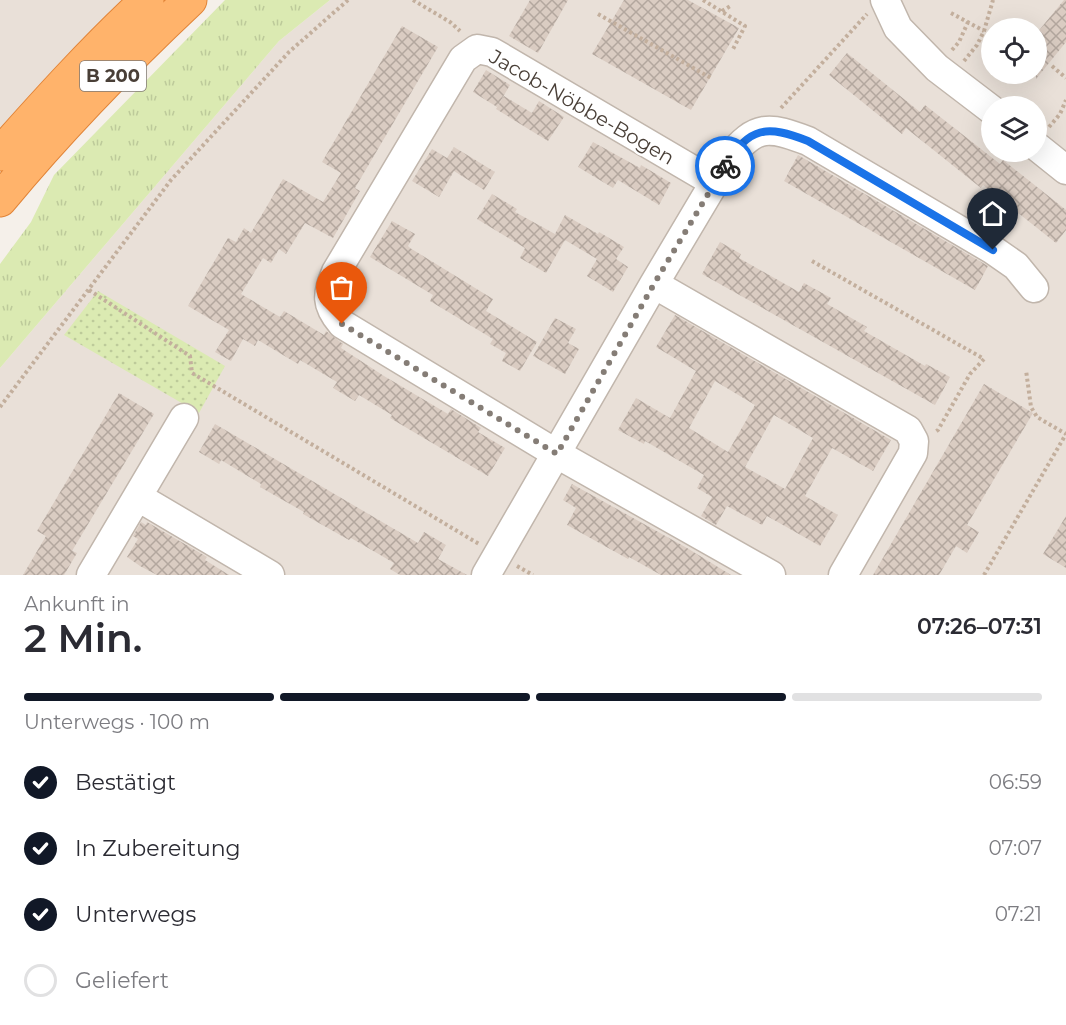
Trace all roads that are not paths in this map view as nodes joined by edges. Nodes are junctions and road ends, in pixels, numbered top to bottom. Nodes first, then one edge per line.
1 (147, 0) edge
2 (190, 0) edge
3 (877, 6) edge
4 (981, 102) edge
5 (1047, 147) edge
6 (0, 154) edge
7 (1066, 170) edge
8 (715, 183) junction
9 (0, 200) edge
10 (654, 284) junction
11 (1034, 288) dead end
12 (184, 418) dead end
13 (557, 454) junction
14 (138, 497) junction
15 (492, 565) edge
16 (91, 575) edge
17 (270, 575) edge
18 (771, 575) edge
19 (843, 575) edge

1 - 6 highway, B 200
2 - 9 highway, B 200
3 - 4 street
5 - 7 street
8 - 10 street
8 - 11 street
8 - 13 street, Jacob-Nöbbe-Bogen
10 - 13 street
10 - 19 street
12 - 14 street
13 - 15 street
13 - 18 street, Jacob-Nöbbe-Bogen
14 - 16 street
14 - 17 street

